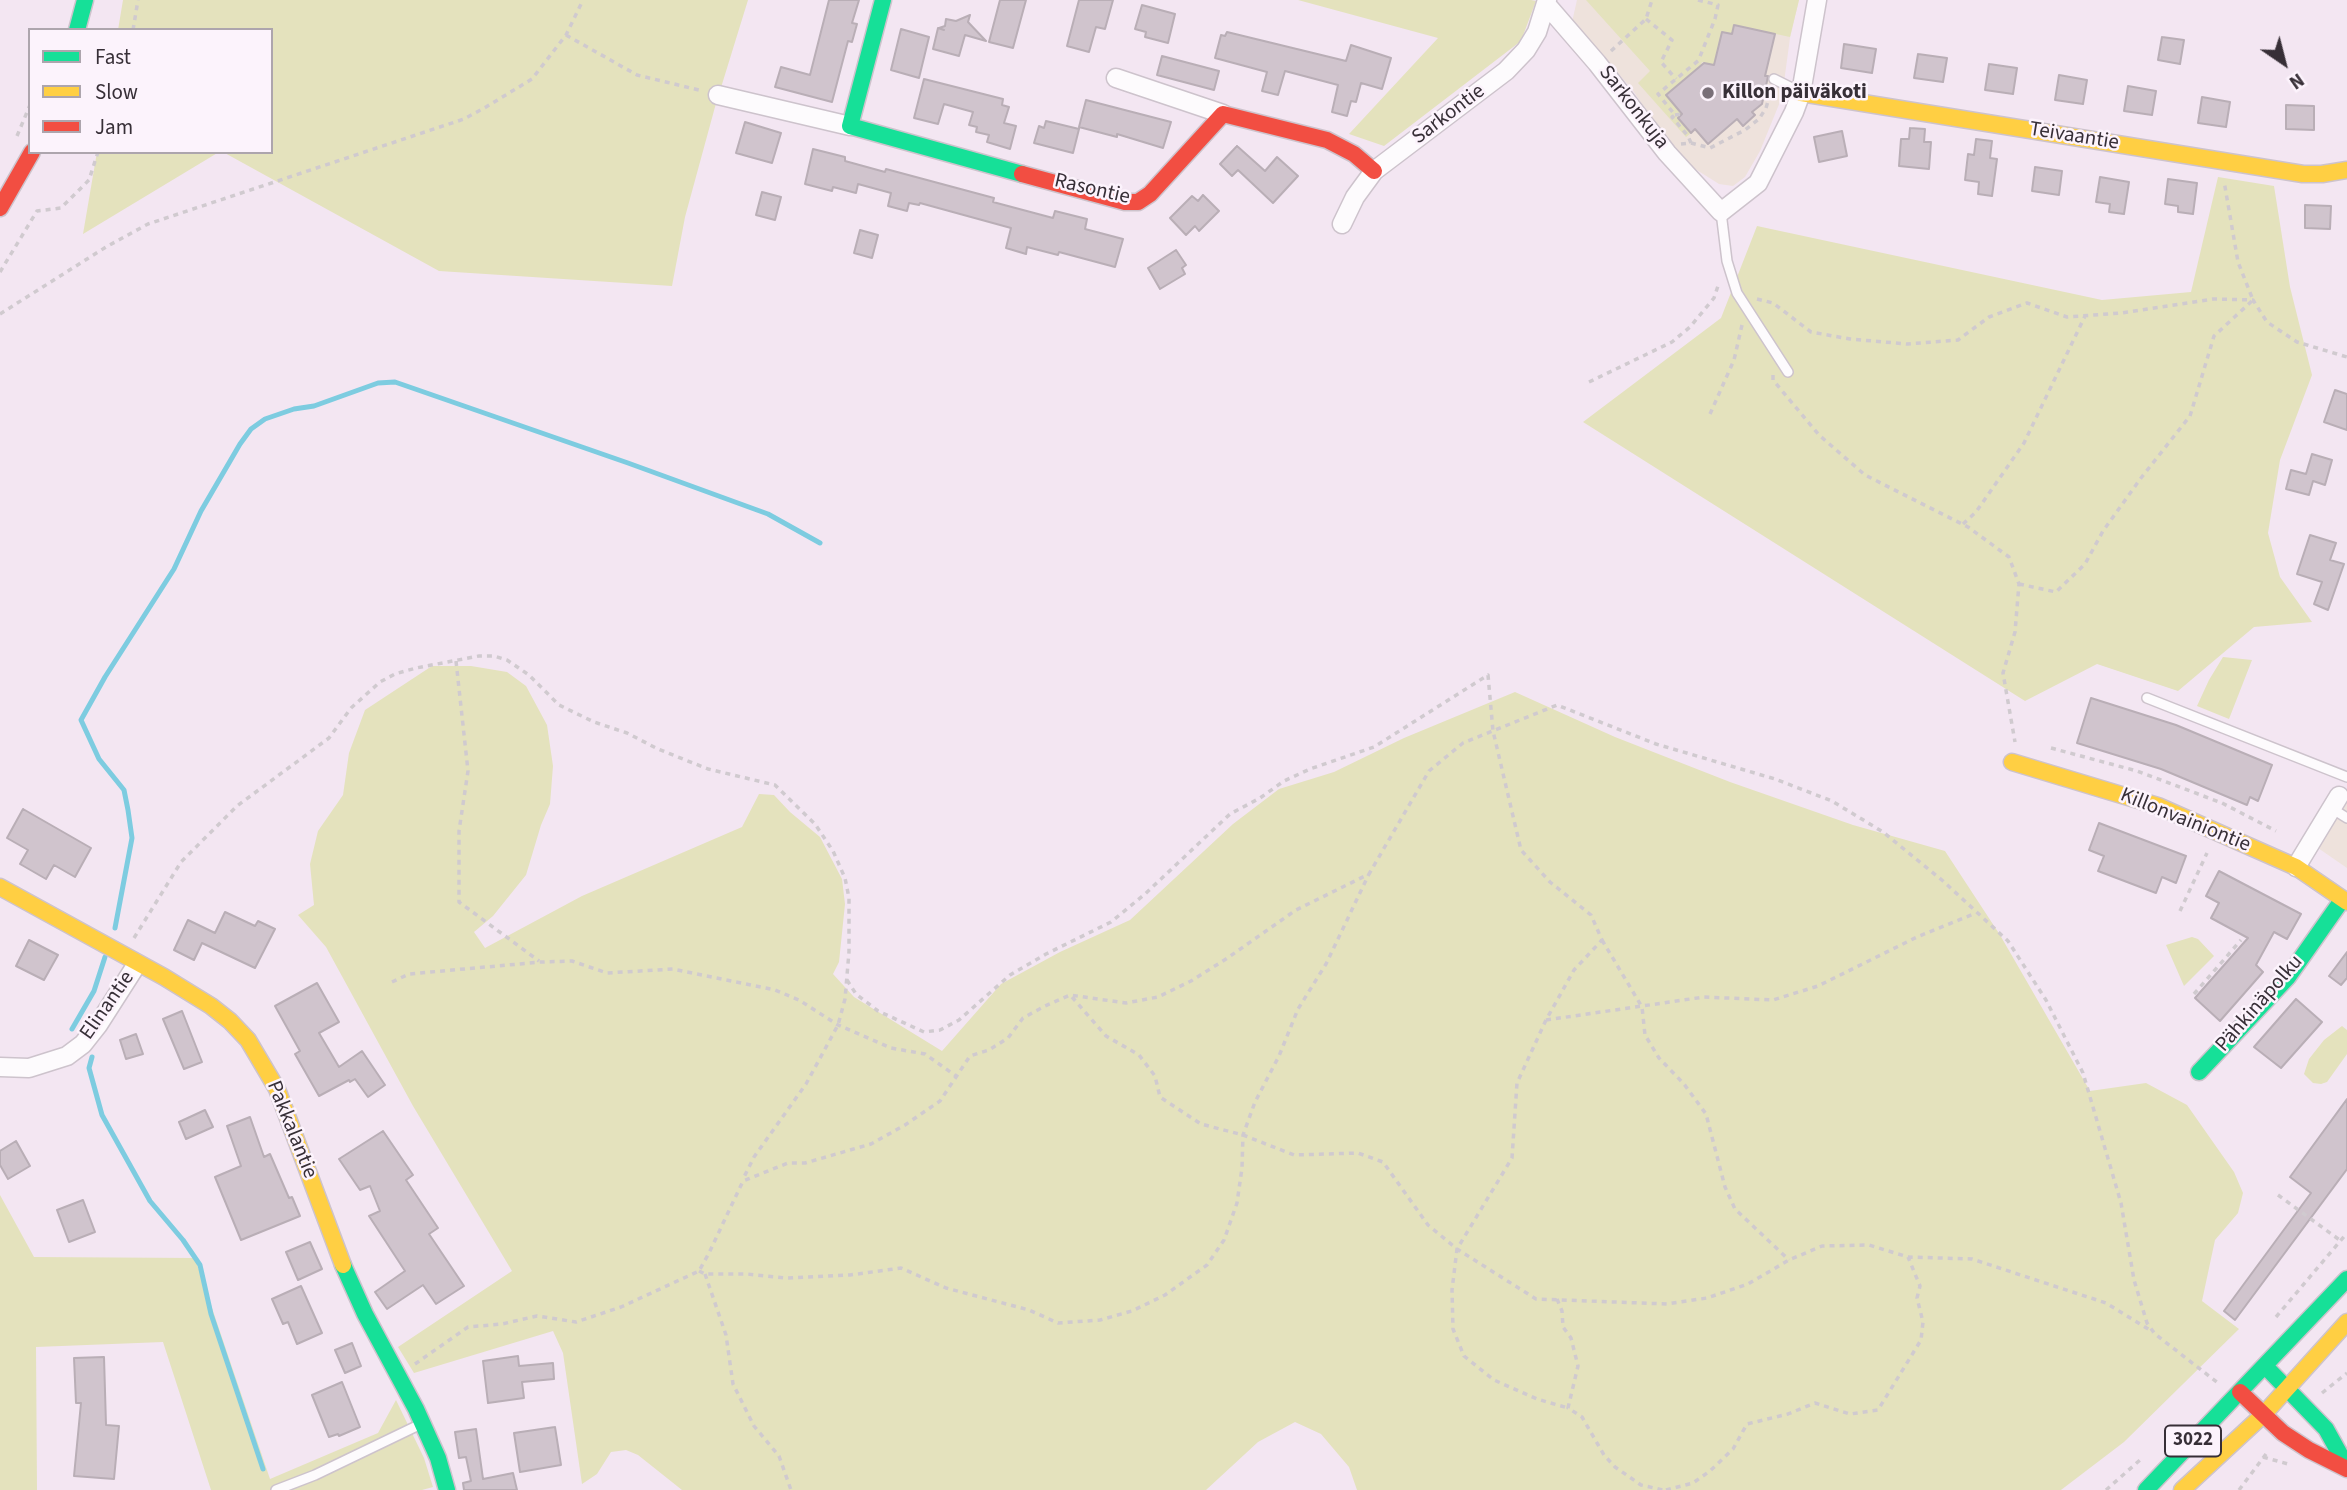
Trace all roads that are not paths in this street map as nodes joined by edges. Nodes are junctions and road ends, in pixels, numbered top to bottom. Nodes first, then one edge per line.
1 (85, 0) edge
2 (883, 0) edge
3 (1817, 0) edge
4 (1547, 2) edge
5 (78, 28) edge
6 (1116, 78) dead end
7 (1774, 79) road end
8 (1801, 93) junction
9 (718, 95) road end
10 (1223, 114) junction
11 (850, 126) junction
12 (31, 154) edge
13 (2347, 170) edge
14 (1374, 171) junction
15 (0, 208) edge
16 (1721, 212) junction
17 (1342, 224) dead end
18 (1788, 372) dead end
19 (2147, 698) dead end
20 (2020, 764) road end
21 (2347, 777) edge
22 (2335, 802) joint
23 (2347, 818) edge
24 (2295, 867) junction
25 (0, 887) edge
26 (2344, 901) edge
27 (130, 961) junction
28 (0, 1067) edge
29 (2199, 1072) dead end
30 (2347, 1279) edge
31 (2347, 1322) edge
32 (2265, 1366) junction
33 (2287, 1388) junction
34 (2240, 1392) junction
35 (2264, 1414) junction
36 (422, 1424) junction
37 (2347, 1468) edge
38 (276, 1490) edge
39 (447, 1490) edge
40 (2146, 1490) edge
41 (2182, 1490) edge

1 - 5 street
2 - 11 street
3 - 8 street
4 - 14 street, Sarkontie
4 - 16 street, Sarkonkuja
6 - 10 street
7 - 8 lane
8 - 13 street, Teivaantie
8 - 16 street
9 - 11 street, Rasontie
10 - 11 street, Rasontie
10 - 14 street
12 - 15 street
14 - 17 street, Sarkontie
16 - 18 lane
19 - 21 lane
20 - 24 street, Killonvainiontie
22 - 23 lane
22 - 24 street
24 - 26 street, Killonvainiontie
25 - 27 street, Pakkalantie
26 - 29 street, Pähkinäpolku
27 - 28 street, Elinantie
27 - 36 street, Pakkalantie
30 - 32 street, 3022
31 - 33 street, 3022
32 - 33 street
32 - 34 street, 3022
33 - 35 street, 3022
33 - 37 street
34 - 35 street
34 - 40 street, 3022
35 - 37 street
35 - 41 street, 3022
36 - 38 lane
36 - 39 street, Pakkalantie

